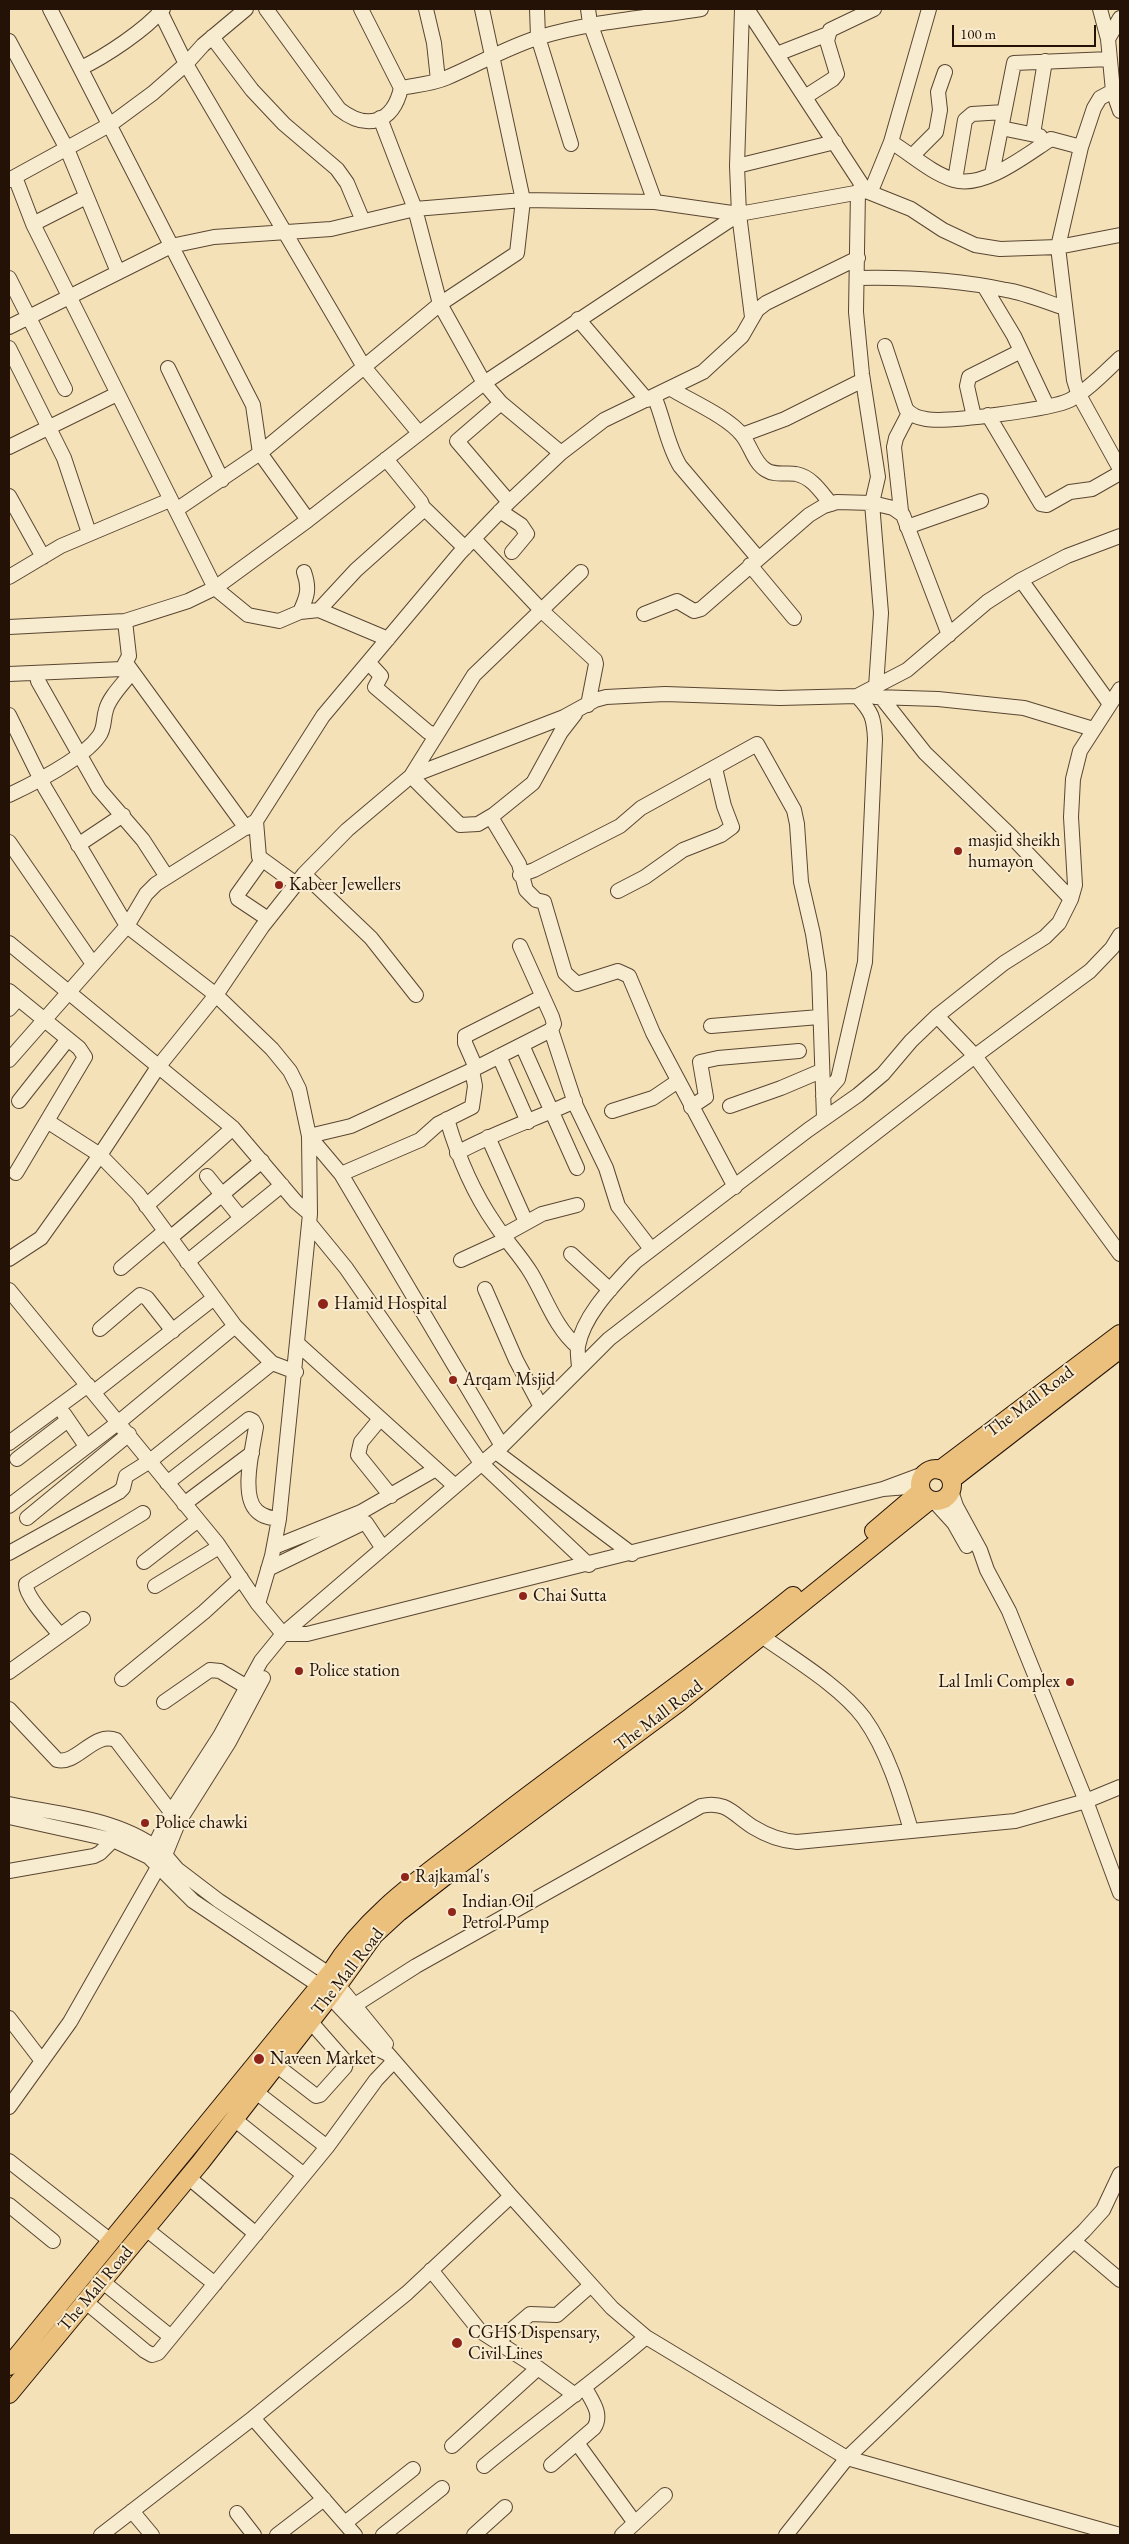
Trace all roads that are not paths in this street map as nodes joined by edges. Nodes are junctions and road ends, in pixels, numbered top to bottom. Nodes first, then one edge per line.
1 (50, 9) edge
2 (246, 9) edge
3 (266, 9) edge
4 (361, 9) edge
5 (426, 9) edge
6 (482, 9) edge
7 (537, 9) edge
8 (588, 9) edge
9 (701, 9) edge
10 (742, 9) edge
11 (747, 9) edge
12 (929, 9) edge
13 (1100, 9) edge
14 (161, 10) edge
15 (871, 10) edge
16 (1120, 18) edge
17 (590, 23) junction
18 (828, 34) junction
19 (212, 37) junction
20 (538, 37) junction
21 (1108, 38) junction
22 (9, 41) edge
23 (777, 54) junction
24 (492, 55) junction
25 (1110, 59) junction
26 (1045, 61) junction
27 (186, 64) junction
28 (81, 68) junction
29 (945, 72) dead end
30 (438, 80) junction
31 (401, 88) junction
32 (1113, 91) junction
33 (805, 97) junction
34 (1120, 111) edge
35 (1004, 112) junction
36 (380, 118) junction
37 (111, 124) junction
38 (1001, 128) junction
39 (1033, 134) junction
40 (1050, 139) junction
41 (835, 142) junction
42 (891, 142) junction
43 (572, 144) dead end
44 (1081, 147) junction
45 (67, 149) junction
46 (913, 155) junction
47 (737, 166) junction
48 (992, 174) junction
49 (12, 178) edge
50 (954, 180) junction
51 (865, 191) junction
52 (86, 197) junction
53 (523, 200) junction
54 (656, 202) junction
55 (415, 209) junction
56 (739, 214) junction
57 (363, 221) junction
58 (33, 224) junction
59 (283, 233) junction
60 (1120, 235) edge
61 (171, 246) junction
62 (1058, 247) junction
63 (858, 258) junction
64 (118, 272) junction
65 (9, 278) edge
66 (858, 278) junction
67 (984, 286) junction
68 (70, 295) junction
69 (440, 304) junction
70 (1065, 308) junction
71 (29, 316) junction
72 (752, 317) junction
73 (578, 319) junction
74 (9, 327) edge
75 (885, 346) dead end
76 (9, 348) edge
77 (1021, 351) junction
78 (1120, 358) edge
79 (364, 367) junction
80 (168, 368) dead end
81 (863, 380) junction
82 (484, 383) junction
83 (65, 389) dead end
84 (671, 389) junction
85 (1078, 393) junction
86 (117, 394) junction
87 (650, 398) junction
88 (501, 403) junction
89 (1047, 406) junction
90 (909, 413) junction
91 (981, 416) junction
92 (48, 427) junction
93 (419, 433) junction
94 (742, 435) junction
95 (9, 447) edge
96 (260, 453) junction
97 (561, 454) junction
98 (386, 459) junction
99 (1120, 469) edge
100 (1120, 473) edge
101 (222, 480) junction
102 (9, 496) edge
103 (981, 501) dead end
104 (872, 503) junction
105 (831, 504) junction
106 (173, 505) junction
107 (423, 507) junction
108 (505, 507) junction
109 (901, 511) junction
110 (308, 520) junction
111 (908, 527) junction
112 (88, 533) junction
113 (1120, 536) edge
114 (470, 544) junction
115 (512, 552) dead end
116 (43, 556) junction
117 (754, 561) junction
118 (304, 572) dead end
119 (581, 572) dead end
120 (9, 576) edge
121 (1021, 580) junction
122 (215, 588) junction
123 (319, 610) junction
124 (542, 611) junction
125 (300, 612) junction
126 (644, 614) dead end
127 (794, 618) dead end
128 (126, 620) junction
129 (9, 627) edge
130 (949, 635) junction
131 (388, 639) junction
132 (369, 663) junction
133 (129, 668) junction
134 (37, 673) junction
135 (9, 674) edge
136 (1120, 689) edge
137 (879, 692) junction
138 (857, 696) junction
139 (1110, 704) junction
140 (583, 708) junction
141 (9, 714) edge
142 (1093, 730) junction
143 (436, 735) junction
144 (78, 754) junction
145 (716, 768) junction
146 (411, 776) junction
147 (40, 780) junction
148 (9, 795) edge
149 (495, 814) junction
150 (123, 815) junction
151 (251, 824) junction
152 (9, 842) edge
153 (78, 845) junction
154 (262, 860) junction
155 (520, 875) junction
156 (167, 877) junction
157 (300, 879) junction
158 (618, 891) dead end
159 (1071, 899) junction
160 (268, 919) junction
161 (126, 926) junction
162 (1120, 935) edge
163 (9, 943) edge
164 (520, 946) dead end
165 (93, 964) junction
166 (69, 991) junction
167 (216, 995) junction
168 (416, 996) dead end
169 (542, 997) junction
170 (12, 999) edge
171 (937, 1016) junction
172 (819, 1017) junction
173 (44, 1019) junction
174 (711, 1026) dead end
175 (551, 1030) junction
176 (68, 1039) junction
177 (522, 1045) junction
178 (799, 1051) dead end
179 (499, 1056) junction
180 (975, 1056) junction
181 (9, 1060) edge
182 (158, 1067) junction
183 (474, 1069) junction
184 (821, 1071) junction
185 (678, 1081) junction
186 (823, 1096) junction
187 (575, 1101) junction
188 (19, 1102) dead end
189 (691, 1106) junction
190 (730, 1106) dead end
191 (612, 1111) dead end
192 (551, 1112) junction
193 (824, 1118) junction
194 (447, 1120) junction
195 (47, 1122) junction
196 (528, 1122) junction
197 (233, 1128) junction
198 (309, 1136) junction
199 (488, 1136) junction
200 (457, 1153) junction
201 (100, 1155) junction
202 (262, 1161) junction
203 (576, 1168) dead end
204 (16, 1173) dead end
205 (341, 1174) junction
206 (206, 1176) dead end
207 (282, 1185) junction
208 (735, 1187) junction
209 (222, 1195) junction
210 (577, 1204) dead end
211 (146, 1206) junction
212 (242, 1218) junction
213 (310, 1219) junction
214 (526, 1222) junction
215 (167, 1234) junction
216 (505, 1237) junction
217 (651, 1249) junction
218 (571, 1254) dead end
219 (1120, 1254) edge
220 (9, 1259) edge
221 (461, 1260) dead end
222 (187, 1262) junction
223 (121, 1268) dead end
224 (485, 1288) dead end
225 (9, 1290) edge
226 (610, 1290) junction
227 (214, 1298) junction
228 (235, 1326) junction
229 (100, 1329) dead end
230 (172, 1330) junction
231 (1120, 1334) edge
232 (298, 1344) junction
233 (578, 1347) junction
234 (1120, 1349) edge
235 (272, 1363) junction
236 (579, 1369) junction
237 (296, 1372) junction
238 (91, 1388) junction
239 (59, 1406) junction
240 (541, 1407) junction
241 (380, 1419) junction
242 (68, 1420) junction
243 (119, 1422) junction
244 (129, 1434) junction
245 (9, 1443) edge
246 (86, 1446) junction
247 (499, 1449) junction
248 (252, 1453) junction
249 (17, 1459) dead end
250 (150, 1461) junction
251 (482, 1463) junction
252 (436, 1469) junction
253 (167, 1483) junction
254 (455, 1486) junction
255 (934, 1486) junction
256 (391, 1496) junction
257 (184, 1504) junction
258 (9, 1506) edge
259 (143, 1513) dead end
260 (27, 1518) dead end
261 (279, 1519) junction
262 (197, 1521) junction
263 (219, 1546) junction
264 (274, 1547) junction
265 (382, 1547) junction
266 (9, 1553) edge
267 (632, 1554) junction
268 (144, 1562) dead end
269 (589, 1565) junction
270 (268, 1569) junction
271 (987, 1570) junction
272 (241, 1578) junction
273 (155, 1586) dead end
274 (258, 1604) junction
275 (83, 1619) dead end
276 (765, 1630) junction
277 (283, 1634) junction
278 (60, 1635) junction
279 (269, 1654) junction
280 (9, 1672) edge
281 (122, 1679) dead end
282 (247, 1686) junction
283 (164, 1702) dead end
284 (9, 1708) edge
285 (1120, 1787) edge
286 (1086, 1801) junction
287 (9, 1804) edge
288 (171, 1812) junction
289 (9, 1817) edge
290 (911, 1830) junction
291 (113, 1840) junction
292 (157, 1855) junction
293 (9, 1871) edge
294 (1120, 1893) edge
295 (330, 1985) junction
296 (356, 2005) junction
297 (9, 2018) edge
298 (310, 2021) junction
299 (391, 2058) junction
300 (42, 2062) junction
301 (276, 2065) junction
302 (256, 2092) junction
303 (9, 2108) edge
304 (234, 2119) junction
305 (327, 2148) junction
306 (9, 2161) edge
307 (1120, 2174) edge
308 (304, 2175) junction
309 (188, 2177) junction
310 (511, 2196) junction
311 (9, 2204) edge
312 (146, 2229) junction
313 (256, 2234) junction
314 (53, 2241) dead end
315 (1074, 2241) junction
316 (112, 2242) junction
317 (431, 2270) junction
318 (1120, 2280) edge
319 (103, 2282) junction
320 (216, 2284) junction
321 (592, 2285) junction
322 (86, 2302) junction
323 (171, 2337) junction
324 (646, 2337) junction
325 (497, 2342) junction
326 (9, 2366) edge
327 (538, 2368) junction
328 (580, 2391) junction
329 (9, 2394) edge
330 (253, 2418) junction
331 (577, 2443) junction
332 (452, 2446) dead end
333 (847, 2458) junction
334 (551, 2465) dead end
335 (484, 2466) dead end
336 (413, 2468) dead end
337 (442, 2488) dead end
338 (665, 2495) dead end
339 (324, 2499) junction
340 (505, 2507) dead end
341 (132, 2511) junction
342 (237, 2513) dead end
343 (635, 2523) junction
344 (345, 2524) junction
345 (101, 2535) edge
346 (152, 2535) edge
347 (254, 2535) edge
348 (277, 2535) edge
349 (355, 2535) edge
350 (383, 2535) edge
351 (474, 2535) edge
352 (622, 2535) edge
353 (786, 2535) edge
354 (1120, 2535) edge

1 - 28 street
2 - 19 street
3 - 36 street
4 - 31 street
5 - 30 street
6 - 24 street
7 - 20 street
8 - 17 street
9 - 17 street
10 - 47 street
11 - 23 street
12 - 42 street
13 - 21 street
14 - 27 street
14 - 28 street
15 - 18 street
16 - 21 street
17 - 20 street
17 - 54 street
18 - 23 street
18 - 33 street
19 - 27 street
19 - 57 street
20 - 24 street
20 - 43 street
21 - 25 street
22 - 45 street
23 - 33 street
24 - 30 street
24 - 53 street
25 - 26 street
25 - 32 street
26 - 35 street
26 - 39 street
27 - 37 street
27 - 59 street
28 - 37 street
29 - 46 street
30 - 31 street
31 - 36 street
32 - 34 street
32 - 44 street
33 - 41 street
35 - 38 street
35 - 50 street
36 - 55 street
37 - 45 street
37 - 61 street
38 - 39 street
38 - 48 street
39 - 40 street
40 - 44 street
40 - 48 street
41 - 47 street
41 - 51 street
42 - 46 street
42 - 51 street
44 - 62 street
45 - 49 street
45 - 52 street
46 - 50 street
47 - 56 street
48 - 50 street
49 - 58 street
51 - 56 street
51 - 62 street
51 - 63 street
52 - 58 street
52 - 64 street
53 - 54 street
53 - 55 street
53 - 69 street
54 - 56 street
55 - 57 street
55 - 69 street
56 - 72 street
56 - 73 street
57 - 59 street
58 - 68 street
59 - 61 street
59 - 79 street
60 - 62 street
61 - 64 street
61 - 96 street
62 - 70 street
63 - 66 street
63 - 72 street
64 - 68 street
65 - 71 street
66 - 67 street
66 - 81 street
67 - 70 street
67 - 77 street
68 - 71 street
68 - 86 street
69 - 79 street
69 - 82 street
70 - 85 street
71 - 74 street
71 - 83 street
72 - 84 street
73 - 82 street
73 - 87 street
75 - 90 street
76 - 92 street
77 - 89 street
77 - 91 street
78 - 85 street
79 - 93 street
79 - 96 street
80 - 101 street
81 - 94 street
81 - 104 street
82 - 88 street
82 - 93 street
84 - 87 street
84 - 94 street
85 - 89 street
85 - 99 street
86 - 92 street
86 - 106 street
87 - 97 street
87 - 117 street
88 - 97 street
88 - 108 street
89 - 91 street
90 - 91 street
90 - 109 street
91 - 100 street
92 - 95 street
92 - 112 street
93 - 98 street
94 - 105 street
96 - 101 street
96 - 110 street
97 - 108 street
98 - 107 street
98 - 110 street
101 - 106 street
102 - 116 street
103 - 111 street
104 - 105 street
104 - 109 street
104 - 137 street
105 - 117 street
106 - 112 street
106 - 122 street
107 - 114 street
107 - 123 street
108 - 114 street
108 - 115 street
109 - 111 street
110 - 122 street
111 - 130 street
112 - 116 street
113 - 121 street
114 - 124 street
114 - 131 street
116 - 120 street
117 - 126 street
117 - 127 street
118 - 125 street
119 - 124 street
121 - 130 street
121 - 139 street
122 - 125 street
122 - 128 street
123 - 125 street
123 - 131 street
124 - 140 street
124 - 143 street
128 - 129 street
128 - 133 street
130 - 137 street
131 - 132 street
132 - 143 street
132 - 151 street
133 - 134 street
133 - 144 street
133 - 151 street
134 - 135 street
134 - 144 street
136 - 139 street
137 - 138 street
137 - 142 street
137 - 159 street
138 - 140 street
138 - 186 street
139 - 142 street
140 - 146 street
140 - 149 street
141 - 147 street
142 - 159 street
143 - 146 street
144 - 147 street
144 - 150 street
145 - 155 street
145 - 158 street
145 - 172 street
146 - 149 street
146 - 157 street
147 - 148 street
147 - 153 street
149 - 155 street
150 - 153 street
150 - 156 street
151 - 154 street
151 - 156 street
152 - 165 street
153 - 161 street
154 - 157 street
154 - 160 street
155 - 185 street
156 - 161 street
157 - 160 street
157 - 168 street
159 - 171 street
160 - 167 street
161 - 165 street
161 - 167 street
162 - 180 street
163 - 166 street
164 - 169 street
165 - 166 street
166 - 173 street
166 - 182 street
167 - 182 street
167 - 198 street
169 - 175 street
169 - 183 street
170 - 173 street
171 - 180 street
171 - 193 street
172 - 174 street
172 - 184 street
173 - 176 street
173 - 181 street
175 - 177 street
175 - 187 street
176 - 188 street
176 - 195 street
177 - 179 street
177 - 192 street
178 - 189 street
179 - 183 street
179 - 196 street
180 - 219 street
180 - 236 street
182 - 197 street
182 - 201 street
183 - 194 street
183 - 198 street
184 - 186 street
184 - 190 street
185 - 189 street
185 - 191 street
186 - 193 street
187 - 192 street
187 - 217 street
189 - 208 street
192 - 196 street
192 - 203 street
193 - 208 street
194 - 200 street
194 - 205 street
195 - 201 street
195 - 204 street
196 - 199 street
197 - 202 street
197 - 211 street
198 - 205 street
198 - 213 street
199 - 200 street
199 - 214 street
200 - 216 street
201 - 211 street
201 - 220 street
202 - 207 street
202 - 209 street
205 - 247 street
206 - 209 street
207 - 212 street
207 - 213 street
208 - 217 street
209 - 212 street
209 - 215 street
210 - 214 street
211 - 215 street
212 - 222 street
213 - 232 street
213 - 251 street
214 - 216 street
215 - 222 street
215 - 223 street
216 - 221 street
216 - 233 street
217 - 226 street
218 - 226 street
222 - 227 street
224 - 240 street
225 - 238 street
226 - 233 street
227 - 228 street
227 - 230 street
228 - 235 street
228 - 243 street
229 - 230 street
230 - 238 street
231 - 255 main road, The Mall Road
232 - 237 street
232 - 241 street
233 - 236 street
234 - 255 main road, The Mall Road
235 - 237 street
235 - 250 street
236 - 240 street
237 - 261 street
238 - 239 street
238 - 243 street
239 - 242 street
239 - 245 street
240 - 247 street
241 - 252 street
241 - 256 street
242 - 246 street
242 - 249 street
243 - 244 street
243 - 246 street
244 - 250 street
244 - 260 street
246 - 258 street
247 - 251 street
247 - 267 street
248 - 253 street
248 - 257 street
248 - 261 street
250 - 253 street
250 - 266 street
251 - 254 street
251 - 269 street
252 - 254 street
252 - 256 street
253 - 257 street
254 - 265 street
255 - 267 street
255 - 271 street
255 - 271 street
255 - 276 main road, The Mall Road
256 - 264 street
257 - 262 street
259 - 278 street
261 - 264 street
262 - 263 street
262 - 268 street
263 - 272 street
263 - 273 street
264 - 270 street
265 - 270 street
265 - 277 street
267 - 269 street
269 - 277 street
270 - 274 street
271 - 286 street
272 - 274 street
272 - 281 street
274 - 277 street
275 - 278 street
276 - 290 street
276 - 295 main road, The Mall Road
277 - 279 street
278 - 280 street
279 - 282 street
279 - 292 street
282 - 283 street
282 - 288 street
284 - 288 street
285 - 286 street
286 - 290 street
286 - 294 street
287 - 292 street
288 - 292 street
289 - 291 street
290 - 296 street
291 - 292 street
291 - 293 street
292 - 295 street
292 - 300 street
295 - 296 street
295 - 298 main road, The Mall Road
295 - 299 street
295 - 316 main road, The Mall Road
296 - 299 street
297 - 300 street
298 - 301 main road, The Mall Road
298 - 301 street
299 - 305 street
299 - 310 street
300 - 303 street
301 - 302 main road, The Mall Road
302 - 304 main road, The Mall Road
302 - 305 street
304 - 308 street
304 - 309 main road, The Mall Road
305 - 308 street
306 - 316 street
307 - 315 street
308 - 313 street
309 - 312 main road, The Mall Road
309 - 313 street
310 - 317 street
310 - 321 street
311 - 314 street
312 - 319 main road, The Mall Road
312 - 320 street
313 - 320 street
315 - 318 street
315 - 333 street
316 - 326 main road, The Mall Road
317 - 325 street
317 - 330 street
319 - 322 main road, The Mall Road
319 - 323 street
320 - 323 street
321 - 324 street
321 - 325 street
322 - 323 street
322 - 329 main road, The Mall Road
324 - 328 street
324 - 333 street
325 - 327 street
327 - 328 street
327 - 332 street
328 - 331 street
328 - 335 street
330 - 339 street
330 - 341 street
331 - 334 street
331 - 343 street
333 - 353 street
333 - 354 street
336 - 344 street
337 - 350 street
338 - 343 street
339 - 344 street
339 - 348 street
340 - 351 street
341 - 345 street
341 - 346 street
342 - 347 street
343 - 352 street
344 - 349 street

